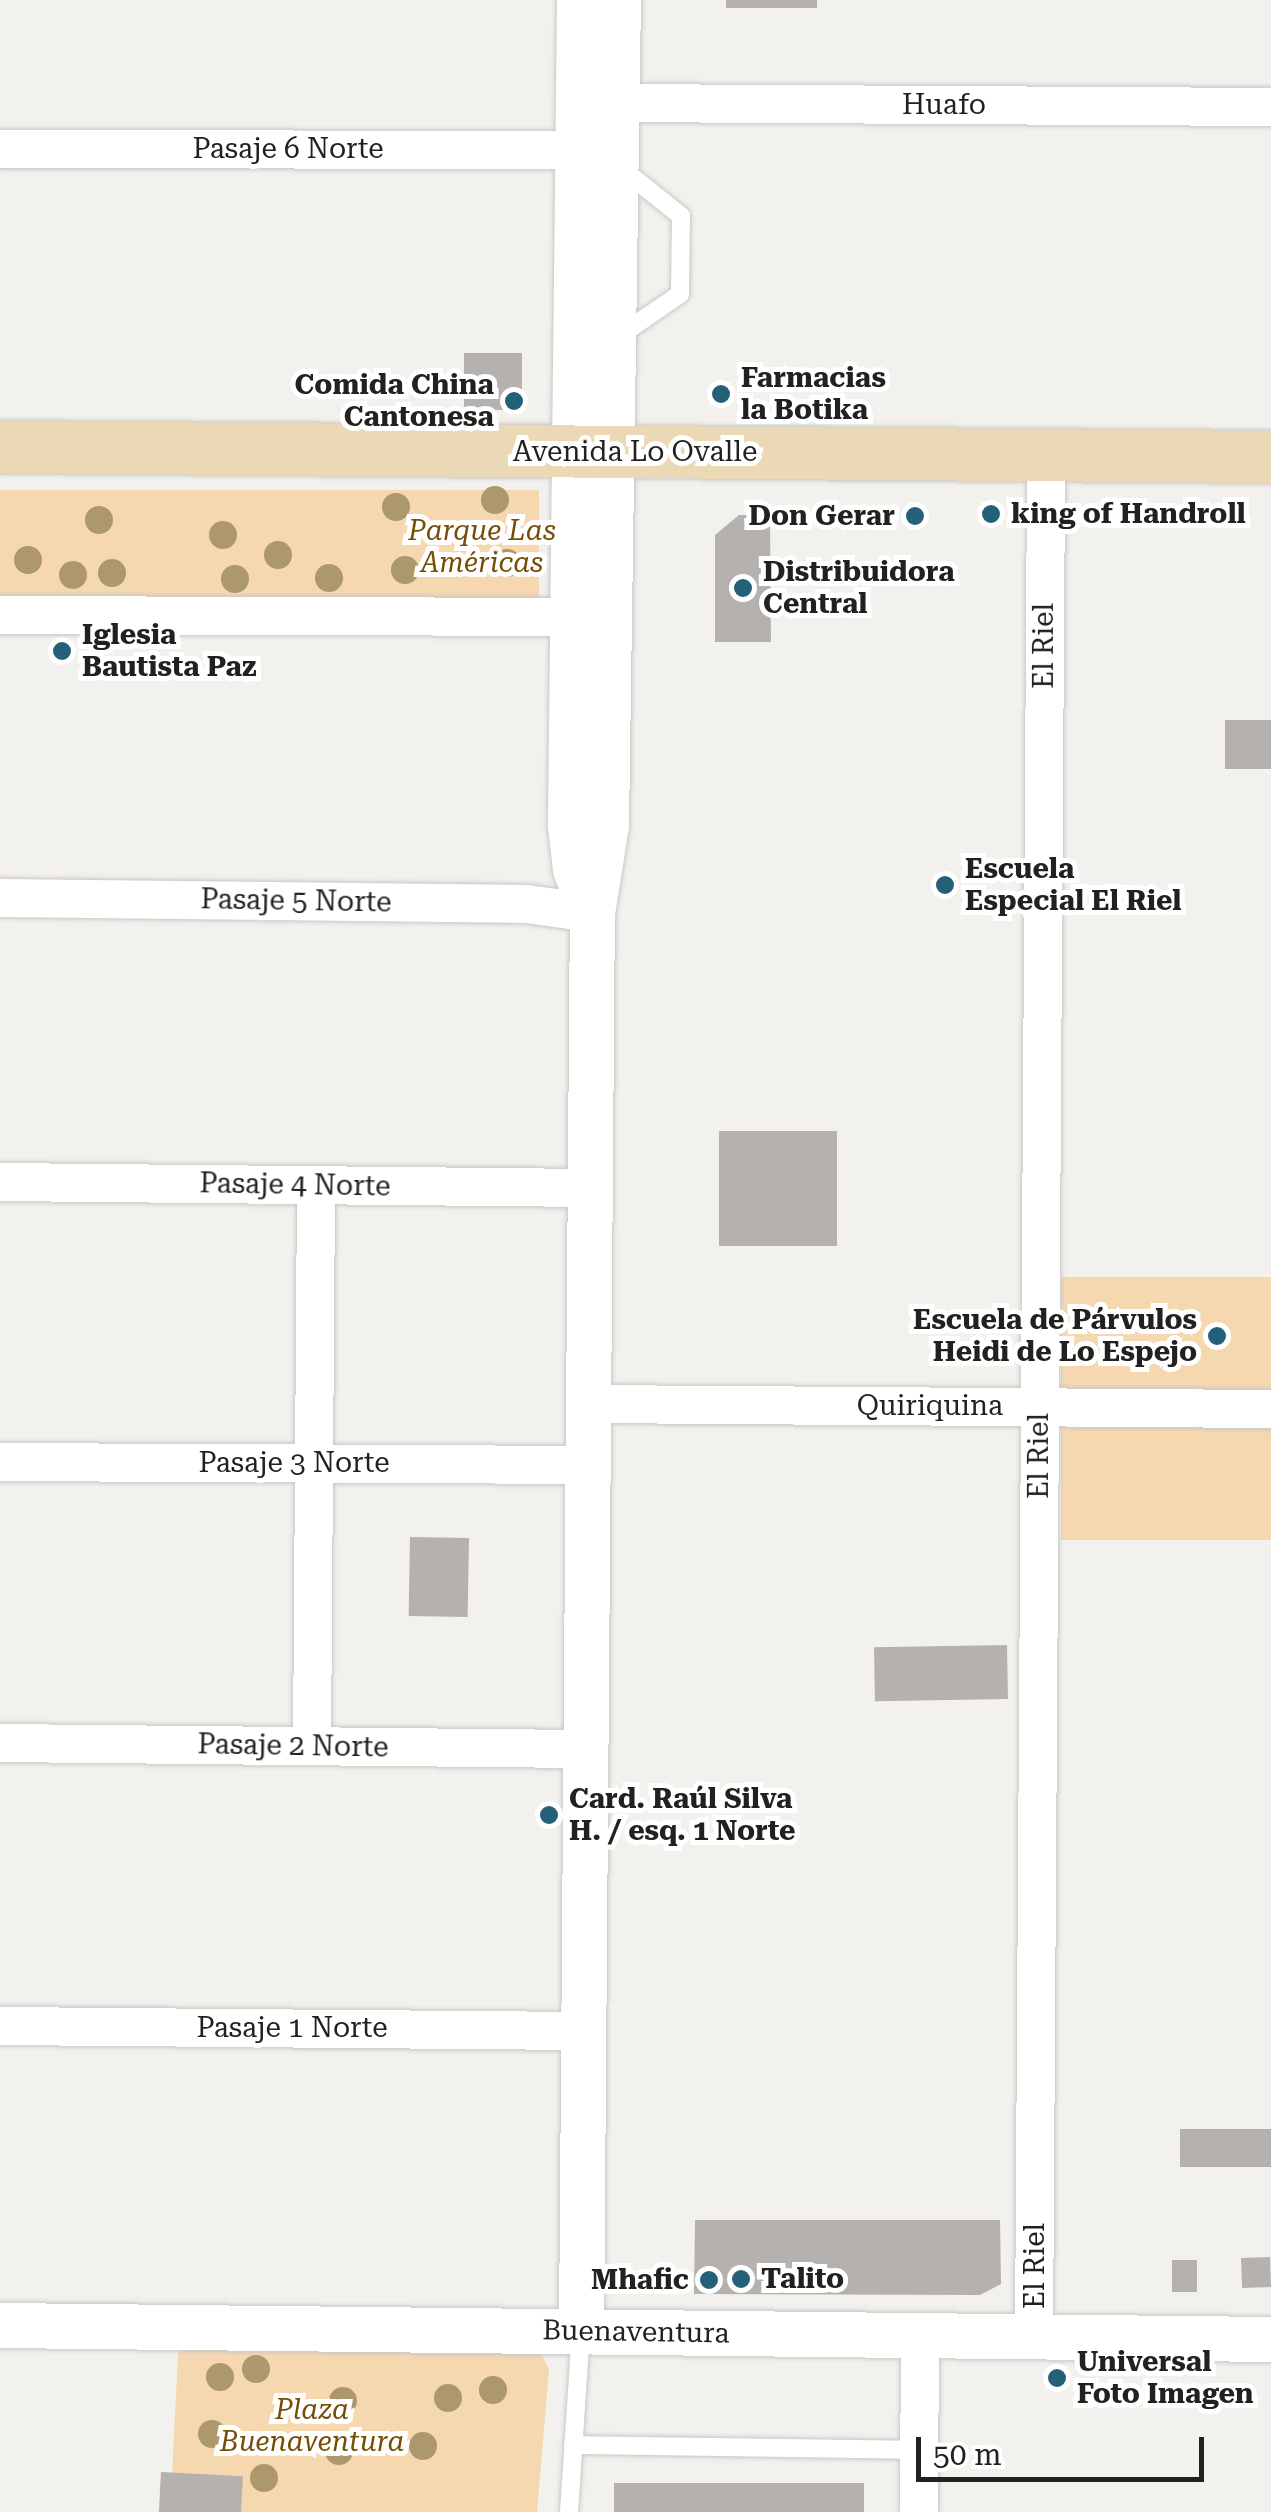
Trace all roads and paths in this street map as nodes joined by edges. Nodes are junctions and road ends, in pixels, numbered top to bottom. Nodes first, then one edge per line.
1 (579, 0) edge
2 (618, 0) edge
3 (617, 102) junction
4 (1271, 107) edge
5 (0, 149) edge
6 (596, 157) junction
7 (615, 339) junction
8 (0, 447) edge
9 (595, 453) junction
10 (1046, 456) junction
11 (1271, 457) edge
12 (0, 615) edge
13 (572, 617) junction
14 (0, 898) edge
15 (592, 913) junction
16 (0, 1182) edge
17 (316, 1186) junction
18 (590, 1188) junction
19 (588, 1404) junction
20 (1039, 1407) junction
21 (1271, 1409) edge
22 (0, 1462) edge
23 (315, 1463) junction
24 (588, 1465) junction
25 (0, 1743) edge
26 (312, 1746) junction
27 (586, 1749) junction
28 (0, 2026) edge
29 (584, 2031) junction
30 (0, 2325) edge
31 (581, 2332) junction
32 (920, 2336) junction
33 (1034, 2337) junction
34 (1271, 2339) edge
35 (573, 2445) junction
36 (919, 2450) junction
37 (568, 2512) edge
38 (919, 2512) edge

1 - 6 street
2 - 3 street
3 - 4 street, Huafo
3 - 6 street
5 - 6 street, Pasaje 6 Norte
6 - 7 street
6 - 7 lane
6 - 9 street
7 - 9 street
8 - 9 main road, Avenida Lo Ovalle
9 - 10 main road, Avenida Lo Ovalle
9 - 13 street
9 - 15 street
10 - 11 main road, Avenida Lo Ovalle
10 - 20 street, El Riel
12 - 13 street
13 - 15 street
14 - 15 street, Pasaje 5 Norte
15 - 18 street
16 - 17 street, Pasaje 4 Norte
17 - 18 street, Pasaje 4 Norte
17 - 23 street
18 - 19 street
19 - 20 street, Quiriquina
19 - 24 street
20 - 21 street, Quiriquina
20 - 33 street, El Riel
22 - 23 street, Pasaje 3 Norte
23 - 24 street, Pasaje 3 Norte
23 - 26 street
24 - 27 street
25 - 26 street, Pasaje 2 Norte
26 - 27 street, Pasaje 2 Norte
27 - 29 street
28 - 29 street, Pasaje 1 Norte
29 - 31 street
30 - 31 street, Buenaventura
31 - 32 street, Buenaventura
31 - 35 lane
32 - 33 street, Buenaventura
32 - 36 street
33 - 34 street, Buenaventura
35 - 36 lane
35 - 37 lane
36 - 38 street

